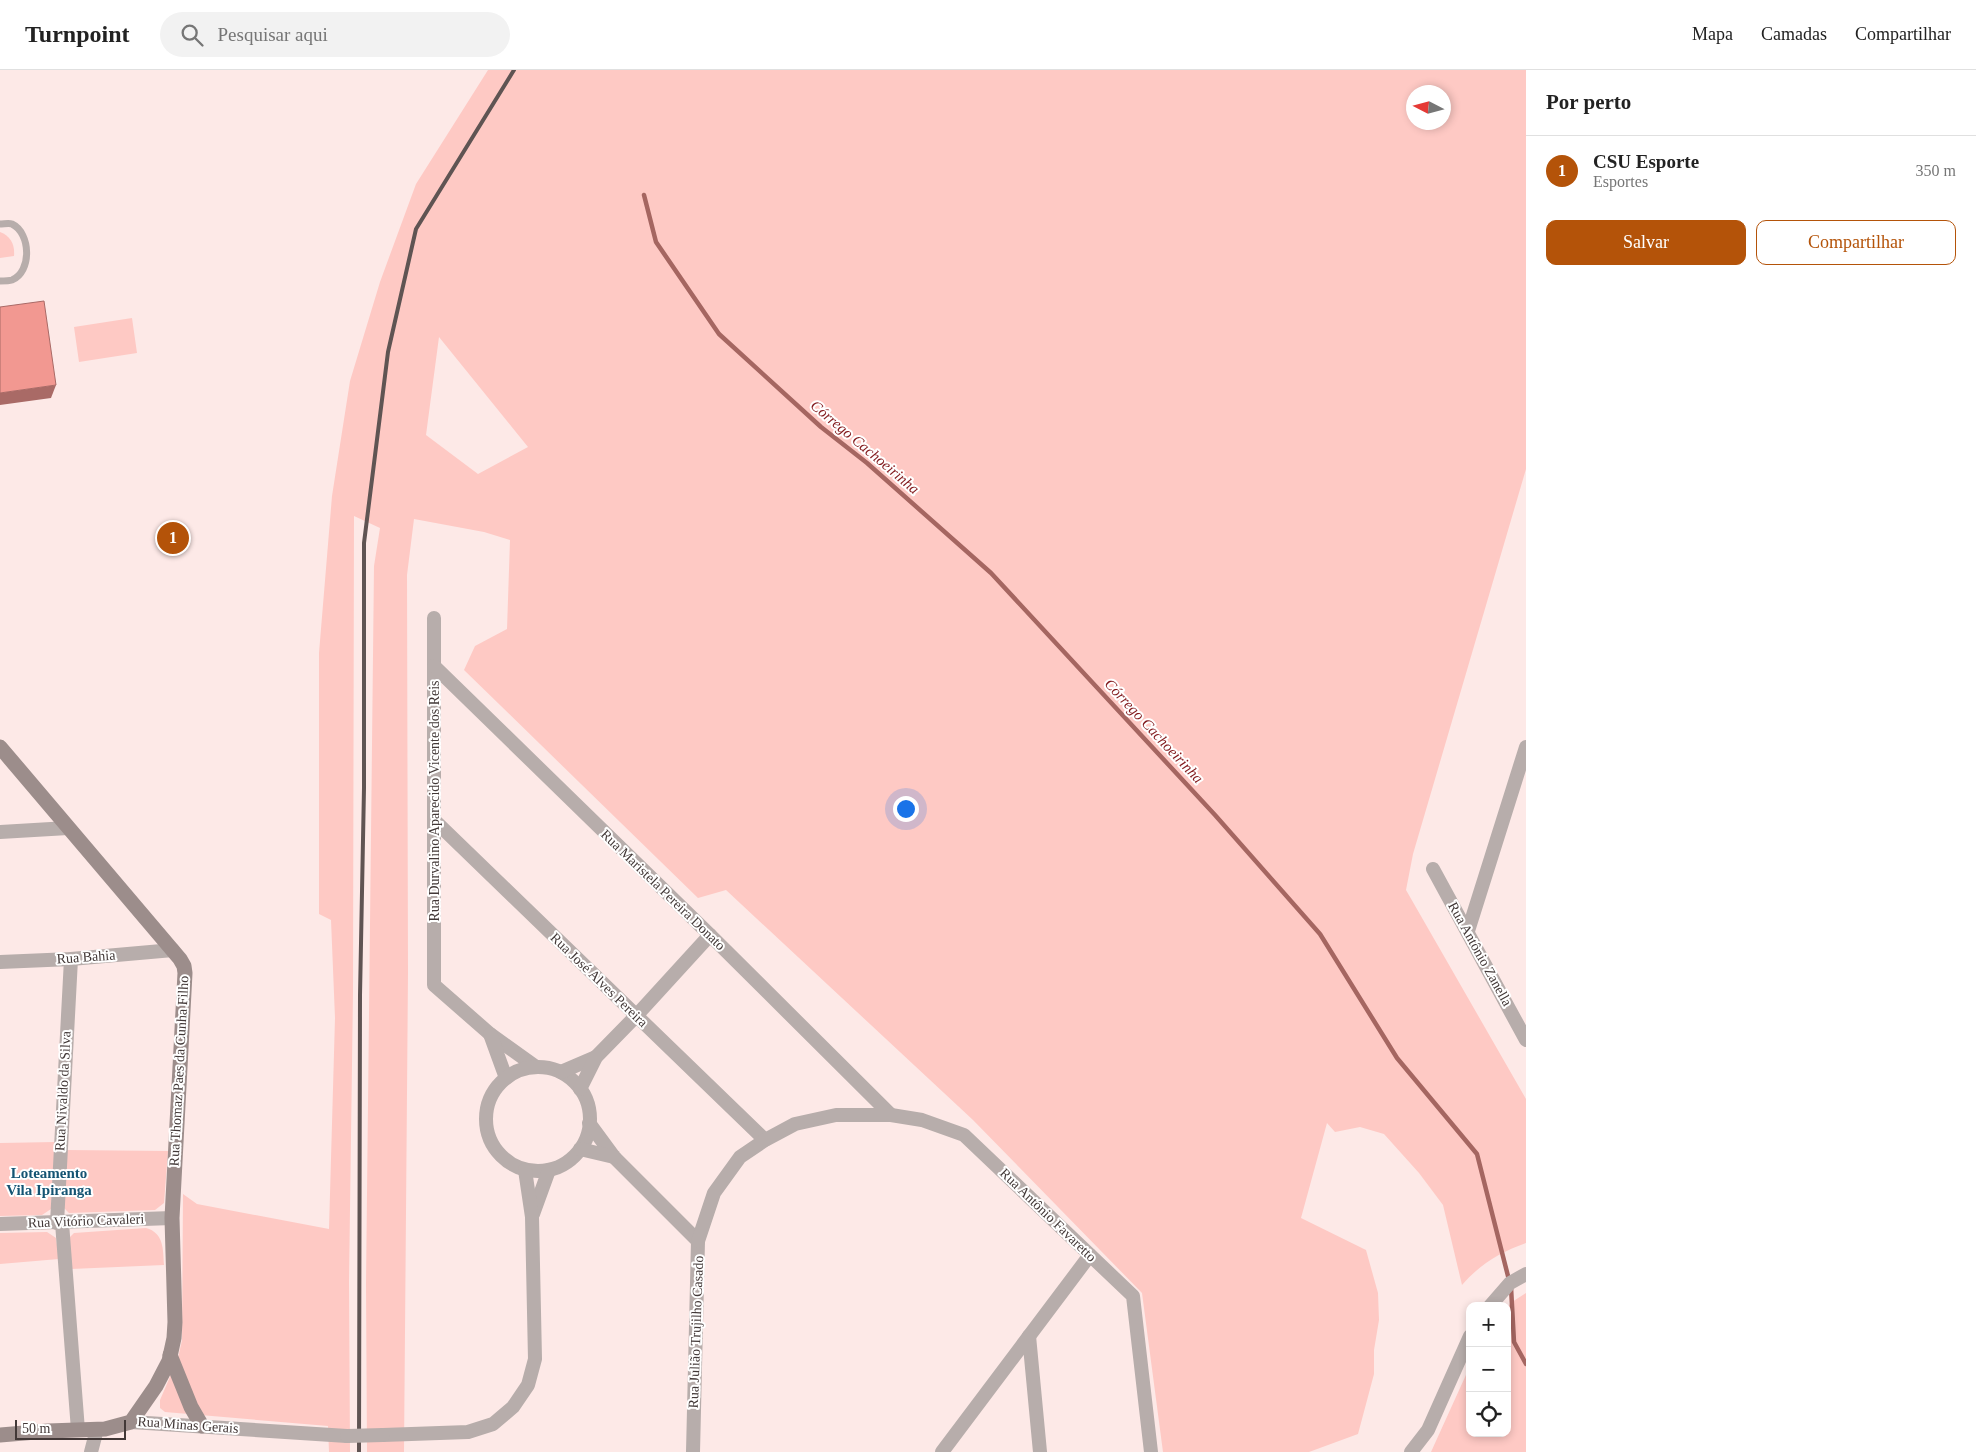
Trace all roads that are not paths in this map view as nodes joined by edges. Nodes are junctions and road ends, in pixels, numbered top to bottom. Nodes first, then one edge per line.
1 (0, 224) edge
2 (0, 281) edge
3 (434, 618) dead end
4 (434, 666) junction
5 (0, 747) edge
6 (1526, 747) edge
7 (434, 820) junction
8 (68, 828) junction
9 (0, 832) edge
10 (1433, 869) dead end
11 (1468, 931) junction
12 (710, 935) junction
13 (172, 950) junction
14 (71, 959) junction
15 (0, 962) edge
16 (636, 1016) junction
17 (490, 1034) junction
18 (1526, 1040) edge
19 (596, 1057) junction
20 (536, 1067) junction
21 (561, 1072) junction
22 (506, 1078) junction
23 (580, 1089) junction
24 (891, 1115) junction
25 (589, 1124) junction
26 (765, 1140) junction
27 (580, 1149) junction
28 (614, 1156) junction
29 (524, 1170) junction
30 (549, 1170) junction
31 (532, 1217) junction
32 (172, 1218) junction
33 (59, 1223) junction
34 (0, 1224) edge
35 (698, 1241) junction
36 (1090, 1255) junction
37 (1526, 1274) edge
38 (1493, 1302) edge
39 (1029, 1336) junction
40 (1466, 1345) edge
41 (170, 1356) junction
42 (131, 1422) junction
43 (202, 1426) junction
44 (97, 1429) junction
45 (78, 1430) junction
46 (0, 1435) edge
47 (91, 1452) edge
48 (693, 1452) edge
49 (942, 1452) edge
50 (1040, 1452) edge
51 (1151, 1452) edge
52 (1411, 1452) edge

1 - 2 lane
3 - 4 street, Rua Durvalino Aparecido Vicente dos Reis
4 - 7 street, Rua Durvalino Aparecido Vicente dos Reis
4 - 12 street, Rua Maristela Pereira Donato
5 - 8 street, Rua Thomaz Paes da Cunha Filho
6 - 11 street
7 - 16 street, Rua José Alves Pereira
7 - 17 street, Rua Durvalino Aparecido Vicente dos Reis
8 - 9 street
8 - 13 street, Rua Thomaz Paes da Cunha Filho
10 - 11 street, Rua Antônio Zanella
11 - 18 street, Rua Antônio Zanella
12 - 16 street
12 - 24 street, Rua Maristela Pereira Donato
13 - 14 street, Rua Bahia
13 - 32 street, Rua Thomaz Paes da Cunha Filho
14 - 15 street, Rua Bahia
14 - 33 street, Rua Nivaldo da Silva
16 - 19 street
16 - 26 street, Rua José Alves Pereira
17 - 20 street
17 - 22 street
19 - 21 street
19 - 23 street
20 - 21 street
20 - 22 street
21 - 23 street
22 - 29 street
23 - 25 street
24 - 26 street
24 - 36 street, Rua Antônio Favaretto
25 - 27 street
25 - 28 street, Rua Julião Trujilho Casado
26 - 35 street
27 - 28 street
27 - 30 street
28 - 35 street, Rua Julião Trujilho Casado
29 - 30 street
29 - 31 street
30 - 31 street
31 - 43 street, Rua Minas Gerais, bridge
32 - 33 street, Rua Vitório Cavaleri
32 - 41 street, Rua Thomaz Paes da Cunha Filho
33 - 34 street, Rua Vitório Cavaleri
33 - 45 street, Rua Nivaldo da Silva
35 - 48 street, Rua Julião Trujilho Casado
36 - 39 street
36 - 51 street, Rua Antônio Favaretto
37 - 38 street
39 - 49 street
39 - 50 street
40 - 52 street
41 - 42 street, Rua Thomaz Paes da Cunha Filho
41 - 43 street
42 - 43 street, Rua Minas Gerais
42 - 44 street, Rua Minas Gerais
44 - 45 street, Rua Minas Gerais
44 - 47 street
45 - 46 street, Rua Minas Gerais

